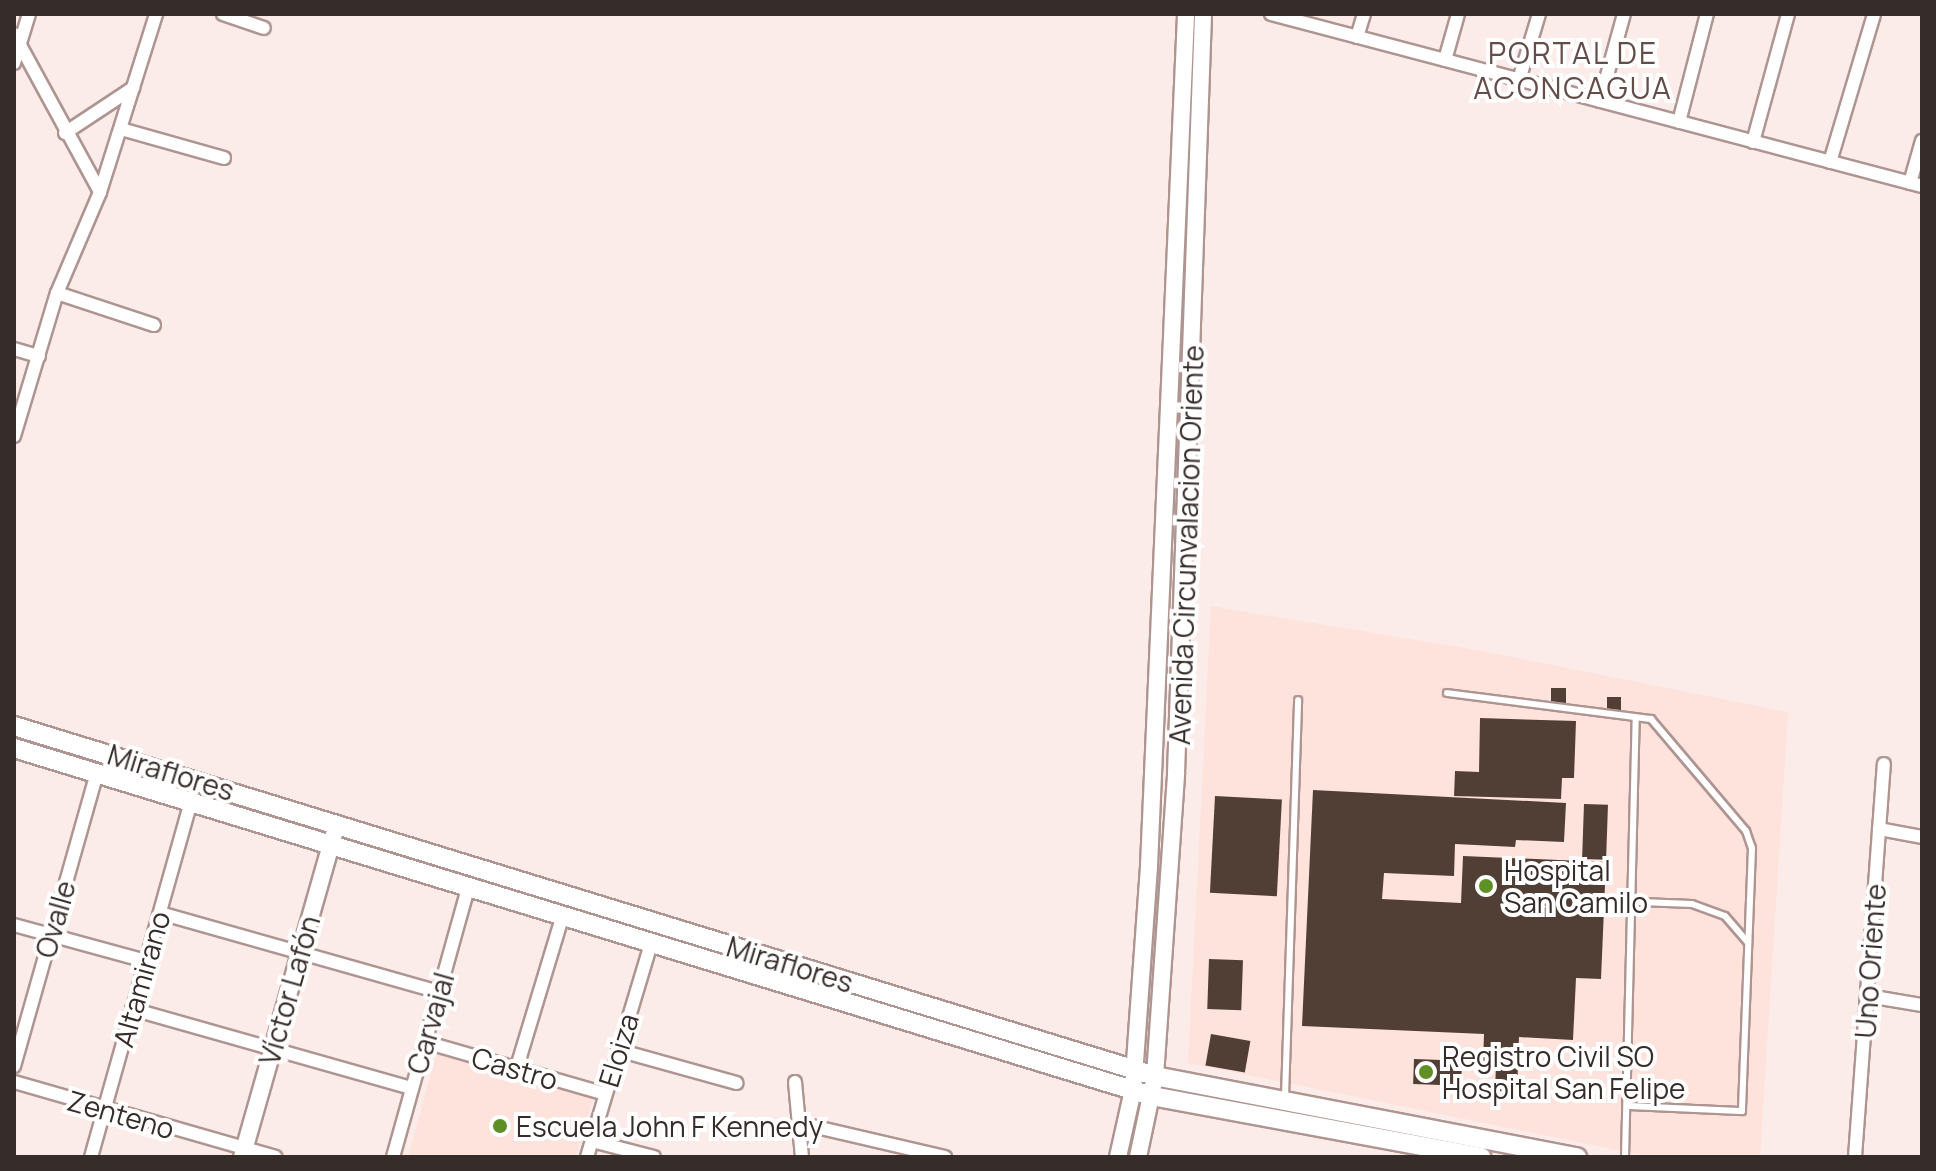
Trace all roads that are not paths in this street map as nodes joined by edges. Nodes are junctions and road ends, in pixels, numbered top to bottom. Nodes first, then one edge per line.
1 (29, 14) edge
2 (156, 14) edge
3 (223, 14) edge
4 (1186, 14) edge
5 (1203, 14) edge
6 (1271, 14) edge
7 (1364, 14) edge
8 (1458, 14) edge
9 (1539, 14) edge
10 (1624, 14) edge
11 (1707, 14) edge
12 (1788, 14) edge
13 (1874, 14) edge
14 (264, 28) dead end
15 (1357, 37) junction
16 (17, 38) edge
17 (1445, 60) junction
18 (14, 63) edge
19 (1519, 80) junction
20 (133, 88) junction
21 (1600, 101) junction
22 (1679, 122) junction
23 (121, 129) junction
24 (65, 133) junction
25 (1922, 141) edge
26 (1753, 142) junction
27 (224, 158) dead end
28 (1830, 162) junction
29 (1916, 184) edge
30 (100, 192) junction
31 (57, 293) junction
32 (154, 325) dead end
33 (14, 349) edge
34 (39, 356) junction
35 (14, 436) edge
36 (1447, 693) dead end
37 (1298, 700) dead end
38 (1636, 718) junction
39 (14, 726) edge
40 (14, 748) edge
41 (1884, 764) dead end
42 (97, 773) junction
43 (191, 801) junction
44 (337, 824) junction
45 (1879, 829) junction
46 (1922, 837) edge
47 (330, 847) junction
48 (468, 889) junction
49 (1615, 901) dead end
50 (1632, 902) junction
51 (160, 913) junction
52 (563, 915) junction
53 (14, 925) edge
54 (50, 935) junction
55 (1748, 942) junction
56 (651, 944) junction
57 (300, 953) junction
58 (146, 961) junction
59 (439, 992) junction
60 (1868, 996) junction
61 (1922, 1005) edge
62 (132, 1009) junction
63 (425, 1042) junction
64 (272, 1050) junction
65 (618, 1050) junction
66 (14, 1066) edge
67 (517, 1067) junction
68 (1135, 1070) junction
69 (1155, 1076) junction
70 (14, 1082) edge
71 (795, 1082) dead end
72 (736, 1083) dead end
73 (412, 1088) junction
74 (1133, 1090) junction
75 (605, 1094) junction
76 (1152, 1096) junction
77 (1285, 1099) junction
78 (1627, 1106) junction
79 (104, 1110) junction
80 (1280, 1118) junction
81 (799, 1123) junction
82 (592, 1141) junction
83 (1412, 1150) edge
84 (243, 1153) edge
85 (91, 1157) edge
86 (275, 1157) edge
87 (393, 1157) edge
88 (587, 1157) edge
89 (654, 1157) edge
90 (802, 1157) edge
91 (945, 1157) edge
92 (1118, 1157) edge
93 (1138, 1157) edge
94 (1481, 1157) edge
95 (1577, 1157) edge
96 (1625, 1157) edge
97 (1855, 1157) edge

1 - 16 street
2 - 20 street
3 - 14 street
4 - 68 street, Avenida Circunvalacion Oriente
5 - 69 street, Avenida Circunvalacion Oriente
6 - 15 street
7 - 15 street
8 - 17 street
9 - 19 street
10 - 21 street
11 - 22 street
12 - 26 street
13 - 28 street
15 - 17 street
16 - 18 street
16 - 24 street
17 - 19 street
19 - 21 street
20 - 23 street
20 - 24 street
21 - 22 street
22 - 26 street
23 - 27 street
23 - 30 street
24 - 30 street
25 - 29 street
26 - 28 street
28 - 29 street
30 - 31 street
31 - 32 street
31 - 34 street
33 - 34 street
34 - 35 street
36 - 38 lane
37 - 77 lane
38 - 50 lane
38 - 55 lane
39 - 44 main road, Miraflores
40 - 42 main road, Miraflores
41 - 45 street, Uno Oriente
42 - 43 main road, Miraflores
42 - 54 street, Ovalle
43 - 47 main road, Miraflores
43 - 51 street, Altamirano
44 - 47 street, Víctor Lafón
44 - 68 main road, Miraflores
45 - 46 street
45 - 60 street, Uno Oriente
47 - 48 main road, Miraflores
47 - 57 street, Víctor Lafón
48 - 52 main road, Miraflores
48 - 59 street, Carvajal
49 - 50 lane
50 - 55 lane
50 - 78 lane
51 - 57 street
51 - 58 street, Altamirano
52 - 56 main road, Miraflores
52 - 67 street
53 - 54 street
54 - 58 street
54 - 66 street, Ovalle
55 - 78 lane
56 - 65 street, Eloiza
56 - 74 main road, Miraflores
57 - 59 street
57 - 64 street, Víctor Lafón
58 - 62 street, Altamirano
59 - 63 street, Carvajal
60 - 61 street
60 - 97 street, Uno Oriente
62 - 64 street
62 - 79 street, Altamirano
63 - 67 street, Castro
63 - 73 street, Carvajal
64 - 73 street
64 - 84 street, Víctor Lafón
65 - 72 street
65 - 75 street, Eloiza
67 - 75 street, Castro
68 - 69 main road, Miraflores
68 - 74 street, Avenida Circunvalacion Oriente
69 - 76 street, Avenida Circunvalacion Oriente
69 - 77 main road, Miraflores
70 - 79 street, Zenteno
71 - 81 street
73 - 87 street, Carvajal
74 - 76 main road, Miraflores
74 - 92 street, Avenida Circunvalacion Oriente
75 - 82 street, Eloiza
76 - 80 main road, Miraflores
76 - 93 street, Avenida Circunvalacion Oriente
77 - 80 lane
77 - 95 main road, Miraflores
78 - 96 lane
79 - 84 street, Zenteno
79 - 85 street, Altamirano
80 - 83 main road, Miraflores
81 - 90 street
81 - 91 street
82 - 88 street, Eloiza
82 - 89 street
83 - 94 main road, Miraflores
84 - 86 street, Zenteno

